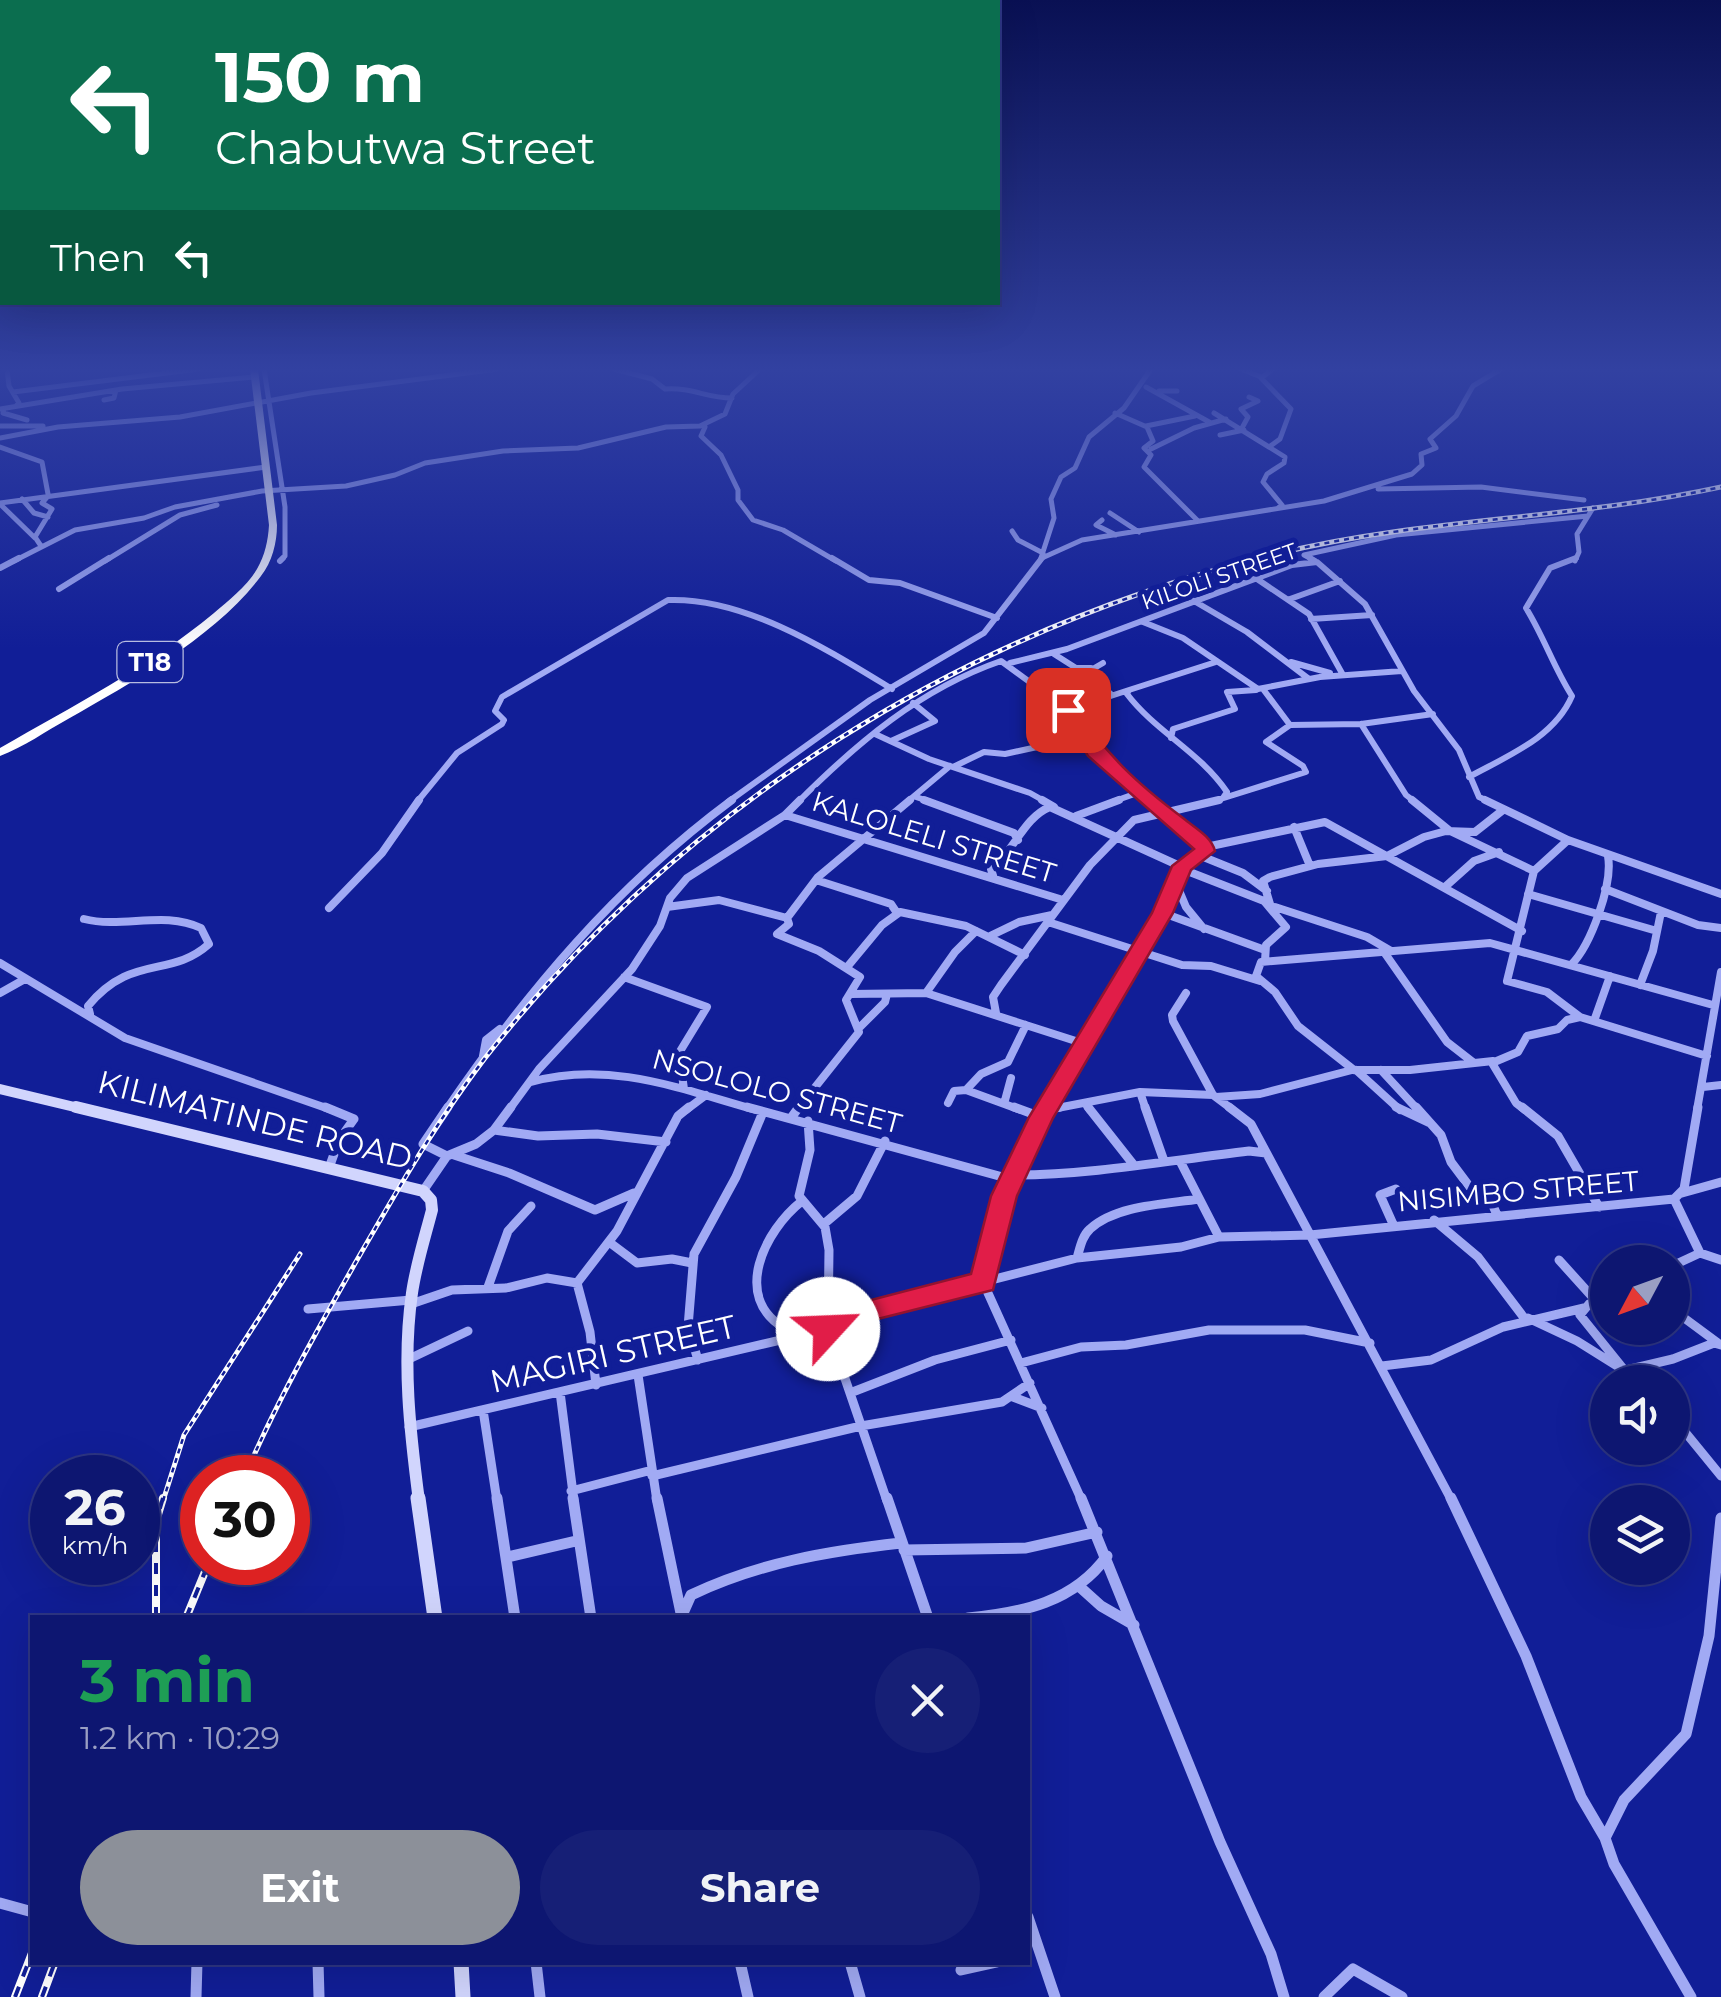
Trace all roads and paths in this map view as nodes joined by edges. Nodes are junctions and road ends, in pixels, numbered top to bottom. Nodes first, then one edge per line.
1 (42, 462) edge
2 (265, 462) edge
3 (279, 462) edge
4 (427, 462) edge
5 (724, 462) edge
6 (1078, 462) edge
7 (1147, 462) edge
8 (1284, 462) edge
9 (1422, 462) edge
10 (266, 467) junction
11 (1369, 490) junction
12 (283, 491) junction
13 (270, 492) junction
14 (50, 494) junction
15 (22, 499) junction
16 (235, 499) junction
17 (1584, 500) dead end
18 (0, 504) edge
19 (1278, 508) junction
20 (1593, 508) dead end
21 (1110, 514) dead end
22 (1588, 516) junction
23 (47, 520) junction
24 (1102, 520) dead end
25 (1198, 521) junction
26 (1012, 531) dead end
27 (1138, 532) junction
28 (51, 535) junction
29 (1116, 536) junction
30 (36, 539) junction
31 (41, 546) junction
32 (1043, 555) junction
33 (280, 562) dead end
34 (1316, 562) junction
35 (0, 568) edge
36 (1257, 579) junction
37 (1340, 581) junction
38 (59, 589) dead end
39 (1290, 599) junction
40 (1194, 600) junction
41 (1372, 615) junction
42 (997, 618) junction
43 (1311, 619) junction
44 (1143, 622) junction
45 (1050, 654) junction
46 (1007, 662) junction
47 (1216, 662) junction
48 (1287, 662) junction
49 (1103, 664) dead end
50 (1092, 668) junction
51 (1402, 670) junction
52 (1341, 675) junction
53 (1309, 679) junction
54 (892, 689) junction
55 (1260, 689) junction
56 (1129, 690) junction
57 (1112, 695) junction
58 (913, 703) junction
59 (1068, 710) junction
60 (1433, 714) junction
61 (1361, 724) junction
62 (1290, 725) junction
63 (875, 734) junction
64 (1083, 737) junction
65 (1171, 738) junction
66 (891, 741) junction
67 (0, 754) edge
68 (952, 767) junction
69 (1468, 776) junction
70 (1140, 792) junction
71 (916, 796) junction
72 (1221, 800) junction
73 (1054, 808) junction
74 (1503, 810) junction
75 (1163, 812) junction
76 (785, 815) junction
77 (1076, 816) junction
78 (1294, 827) junction
79 (1450, 831) junction
80 (1118, 836) junction
81 (1016, 837) junction
82 (860, 838) junction
83 (1568, 840) junction
84 (1203, 851) junction
85 (1498, 852) junction
86 (1387, 856) junction
87 (1608, 856) junction
88 (1310, 866) junction
89 (1182, 868) junction
90 (991, 869) junction
91 (968, 871) junction
92 (1534, 871) junction
93 (994, 879) junction
94 (816, 880) junction
95 (1175, 881) junction
96 (1256, 884) junction
97 (1446, 886) junction
98 (1232, 889) junction
99 (1604, 889) junction
100 (1267, 890) junction
101 (1528, 894) junction
102 (1721, 894) edge
103 (1063, 900) junction
104 (1271, 905) junction
105 (668, 907) junction
106 (329, 908) dead end
107 (897, 912) junction
108 (1661, 912) junction
109 (1162, 913) junction
110 (1055, 914) junction
111 (1598, 914) junction
112 (786, 918) junction
113 (84, 919) dead end
114 (1048, 922) junction
115 (1721, 928) edge
116 (1204, 929) junction
117 (976, 931) junction
118 (1522, 931) junction
119 (1657, 931) junction
120 (990, 936) junction
121 (1009, 942) junction
122 (1032, 945) junction
123 (1138, 950) junction
124 (1517, 950) junction
125 (1387, 951) junction
126 (1265, 954) junction
127 (1025, 955) junction
128 (0, 962) edge
129 (1571, 965) junction
130 (848, 966) junction
131 (1721, 972) edge
132 (1610, 976) junction
133 (624, 977) junction
134 (25, 980) junction
135 (1260, 981) junction
136 (1640, 985) junction
137 (1186, 992) dead end
138 (0, 993) edge
139 (926, 993) junction
140 (851, 994) junction
141 (887, 994) junction
142 (1713, 1005) junction
143 (996, 1013) junction
144 (91, 1015) junction
145 (1580, 1017) junction
146 (1594, 1022) junction
147 (1026, 1025) junction
148 (860, 1026) junction
149 (1082, 1043) junction
150 (1452, 1051) junction
151 (1707, 1056) junction
152 (1493, 1061) junction
153 (1474, 1063) junction
154 (1445, 1065) junction
155 (1355, 1070) junction
156 (1381, 1070) junction
157 (1011, 1078) dead end
158 (530, 1082) junction
159 (1721, 1085) edge
160 (1703, 1088) junction
161 (0, 1089) edge
162 (684, 1089) junction
163 (966, 1090) junction
164 (1140, 1092) junction
165 (706, 1095) junction
166 (1215, 1096) junction
167 (1086, 1103) junction
168 (948, 1104) dead end
169 (1004, 1104) junction
170 (763, 1112) junction
171 (1044, 1114) junction
172 (791, 1118) junction
173 (808, 1121) junction
174 (1430, 1123) junction
175 (494, 1130) junction
176 (884, 1141) junction
177 (666, 1142) junction
178 (1266, 1152) junction
179 (450, 1156) junction
180 (1180, 1161) junction
181 (1164, 1162) junction
182 (1133, 1164) junction
183 (329, 1168) junction
184 (1012, 1177) junction
185 (1721, 1182) edge
186 (1396, 1189) dead end
187 (422, 1191) junction
188 (636, 1192) junction
189 (1678, 1196) junction
190 (1199, 1198) junction
191 (802, 1201) junction
192 (531, 1206) dead end
193 (1599, 1207) junction
194 (1497, 1215) junction
195 (1434, 1220) junction
196 (824, 1223) junction
197 (1393, 1224) junction
198 (1310, 1235) junction
199 (1219, 1237) junction
200 (609, 1242) junction
201 (1700, 1253) junction
202 (1076, 1258) junction
203 (1690, 1258) edge
204 (1559, 1260) dead end
205 (1721, 1260) edge
206 (692, 1263) junction
207 (983, 1282) junction
208 (577, 1283) junction
209 (488, 1286) junction
210 (1590, 1294) edge
211 (410, 1302) junction
212 (1590, 1304) edge
213 (1584, 1308) junction
214 (308, 1309) dead end
215 (1526, 1318) junction
216 (1690, 1322) edge
217 (827, 1323) junction
218 (468, 1331) dead end
219 (1010, 1340) junction
220 (1370, 1343) junction
221 (1720, 1344) edge
222 (409, 1359) junction
223 (698, 1360) junction
224 (1021, 1363) junction
225 (1613, 1365) edge
226 (1617, 1365) edge
227 (1640, 1365) edge
228 (1382, 1366) junction
229 (638, 1375) junction
230 (1030, 1383) junction
231 (596, 1384) junction
232 (560, 1392) junction
233 (850, 1393) junction
234 (1014, 1397) junction
235 (1042, 1408) junction
236 (483, 1410) junction
237 (861, 1426) junction
238 (409, 1427) junction
239 (1690, 1438) edge
240 (652, 1473) junction
241 (1721, 1476) edge
242 (571, 1490) junction
243 (1721, 1518) edge
244 (1096, 1532) junction
245 (576, 1542) junction
246 (902, 1546) junction
247 (1107, 1556) junction
248 (508, 1557) junction
249 (1080, 1588) junction
250 (435, 1615) edge
251 (515, 1615) edge
252 (590, 1615) edge
253 (681, 1615) edge
254 (682, 1615) edge
255 (927, 1615) edge
256 (985, 1615) edge
257 (1134, 1625) junction
258 (1605, 1838) junction
259 (0, 1903) edge
260 (29, 1911) dead end
261 (1033, 1952) edge
262 (197, 1965) edge
263 (318, 1965) edge
264 (460, 1965) edge
265 (536, 1965) edge
266 (741, 1965) edge
267 (851, 1965) edge
268 (984, 1965) edge
269 (962, 1970) dead end
270 (196, 1997) edge
271 (319, 1997) edge
272 (463, 1997) edge
273 (540, 1997) edge
274 (748, 1997) edge
275 (860, 1997) edge
276 (1055, 1997) edge
277 (1284, 1997) edge
278 (1324, 1997) edge
279 (1402, 1997) edge
280 (1691, 1997) edge

1 - 14 street
2 - 10 highway, T18
3 - 12 street
4 - 12 street
5 - 42 street
6 - 32 street
7 - 25 street
8 - 19 street
9 - 11 street
10 - 13 highway, T18
10 - 14 street
11 - 17 street
11 - 19 street
12 - 13 street
12 - 33 street
13 - 16 street
13 - 67 highway, T18
14 - 15 street
14 - 23 street
15 - 18 street
15 - 23 street
16 - 28 street
16 - 38 street
18 - 30 street
19 - 25 street
20 - 22 street
21 - 27 street
22 - 34 street
22 - 69 street
23 - 28 street
23 - 30 street
24 - 29 street
25 - 27 street
26 - 32 street
27 - 29 street
28 - 31 street
29 - 32 street
30 - 31 street
31 - 35 street
32 - 42 street
34 - 36 street, KILOLI STREET
34 - 37 street, KILOLI STREET
36 - 39 street
36 - 40 street, KILOLI STREET
37 - 39 street
37 - 41 street, KILOLI STREET
39 - 43 street
40 - 44 street, KILOLI STREET
40 - 48 street
41 - 43 street
41 - 51 street, KILOLI STREET
42 - 54 street
43 - 52 street
44 - 45 street, KILOLI STREET
44 - 47 street
45 - 46 street, KILOLI STREET
45 - 50 street
46 - 58 street, KILOLI STREET
46 - 59 street
47 - 55 street
47 - 56 street
48 - 52 street
48 - 53 street
49 - 50 street
50 - 57 street
51 - 52 street
51 - 60 street, KILOLI STREET
52 - 53 street
53 - 55 street
54 - 106 street
54 - 179 street
55 - 62 street
55 - 65 street
56 - 57 street
56 - 65 street
57 - 59 street
58 - 63 street, KILOLI STREET
58 - 66 street
59 - 64 street
60 - 61 street
60 - 69 street, KILOLI STREET
61 - 62 street
61 - 79 street
62 - 72 street
63 - 66 street
63 - 76 street, KILOLI STREET
64 - 68 street
64 - 70 street
65 - 72 street
66 - 68 street
68 - 71 street
68 - 73 street
69 - 74 street, KILOLI STREET
70 - 75 street
70 - 77 street
71 - 81 street
71 - 82 street
72 - 75 street
73 - 77 street
73 - 81 street
74 - 79 street
74 - 83 street, KILOLI STREET
75 - 80 street
75 - 84 street
76 - 82 street, KALOLELI STREET
76 - 105 street, KALOLELI STREET
77 - 80 street
78 - 84 street
78 - 86 street
78 - 88 street
79 - 85 street
79 - 86 street
80 - 89 street
80 - 103 street
81 - 90 street
82 - 91 street, KALOLELI STREET
82 - 94 street
83 - 87 street, KILOLI STREET
83 - 92 street
84 - 89 street
84 - 96 street
85 - 92 street
85 - 97 street
86 - 88 street
86 - 97 street
87 - 99 street
87 - 102 street, KILOLI STREET
88 - 100 street
89 - 95 street
89 - 98 street
90 - 91 street
90 - 93 street
91 - 93 street, KALOLELI STREET
92 - 101 street
93 - 103 street, KALOLELI STREET
94 - 107 street
94 - 112 street
95 - 109 street
95 - 116 street
96 - 98 street
96 - 100 street
97 - 118 street
98 - 104 street
99 - 108 street
99 - 111 street
100 - 104 street
101 - 111 street
101 - 118 street
103 - 110 street
104 - 125 street
104 - 126 street
105 - 112 street
105 - 133 street, KALOLELI STREET
107 - 117 street
107 - 130 street
108 - 115 street
108 - 119 street
109 - 116 street
109 - 123 street
110 - 114 street
110 - 120 street
111 - 119 street
111 - 129 street
112 - 130 street
113 - 144 street
114 - 122 street
114 - 123 street
116 - 126 street
117 - 120 street
117 - 139 street
118 - 124 street
119 - 136 street
120 - 121 street
121 - 122 street
121 - 127 street
122 - 127 street
123 - 135 street
123 - 149 street
124 - 125 street
124 - 129 street
124 - 145 street
125 - 126 street
125 - 150 street
126 - 135 street
127 - 143 street
128 - 134 street
129 - 132 street
130 - 140 street
131 - 142 street
132 - 136 street
132 - 146 street
133 - 158 street, KALOLELI STREET
133 - 162 street
134 - 138 street
134 - 144 street
135 - 155 street
136 - 142 street
137 - 166 street
139 - 141 street
139 - 143 street
140 - 141 street
140 - 148 street
141 - 148 street
142 - 151 street
143 - 147 street
144 - 183 street
145 - 146 street
145 - 152 street
146 - 151 street
147 - 149 street
147 - 163 street
148 - 172 street
149 - 171 street
150 - 153 street
150 - 154 street
151 - 160 street
152 - 153 street
152 - 193 street
153 - 154 street
154 - 156 street
155 - 156 street
155 - 166 street
155 - 174 street
156 - 174 street
157 - 169 street
158 - 162 street, NSOLOLO STREET
158 - 175 street, KALOLELI STREET
159 - 160 street
160 - 189 street
161 - 183 main road, KILIMATINDE ROAD
162 - 165 street, NSOLOLO STREET
163 - 168 street
163 - 169 street
164 - 166 street
164 - 167 street
164 - 181 street
165 - 170 street, NSOLOLO STREET
165 - 177 street
166 - 178 street
167 - 171 street
167 - 182 street
169 - 171 street
170 - 172 street, NSOLOLO STREET
170 - 206 street
171 - 184 street
172 - 173 street, NSOLOLO STREET
173 - 176 street, NSOLOLO STREET
173 - 191 street
174 - 194 street
175 - 177 street
175 - 179 street, KALOLELI STREET
176 - 184 street, NSOLOLO STREET
176 - 196 street
177 - 188 street
178 - 180 street, NSOLOLO STREET
178 - 198 street
179 - 187 street, KALOLELI STREET
179 - 188 street
180 - 181 street, NSOLOLO STREET
180 - 190 street
181 - 182 street, NSOLOLO STREET
182 - 184 street, NSOLOLO STREET
183 - 187 main road, KILIMATINDE ROAD
184 - 207 street
185 - 189 street, NISIMBO STREET
186 - 197 street
187 - 211 main road, KILIMATINDE ROAD
188 - 200 street
189 - 193 street, NISIMBO STREET
189 - 201 street
190 - 199 street
190 - 202 street
191 - 196 street
191 - 217 street
192 - 209 street
193 - 194 street, NISIMBO STREET
194 - 195 street, NISIMBO STREET
195 - 197 street, NISIMBO STREET
195 - 215 street
196 - 217 street
197 - 198 street, NISIMBO STREET
198 - 199 street, NISIMBO STREET
198 - 220 street
199 - 202 street, NISIMBO STREET
200 - 206 street
200 - 208 street
201 - 203 street
201 - 205 street
202 - 207 street, NISIMBO STREET
204 - 210 street
206 - 223 street
207 - 217 street, NISIMBO STREET
207 - 219 street
208 - 209 street
208 - 231 street
209 - 211 street
211 - 214 street
211 - 222 main road, KILIMATINDE ROAD
212 - 213 street
213 - 215 street
213 - 226 street
215 - 225 street
215 - 228 street
216 - 221 street
217 - 223 street, MAGIRI STREET
217 - 233 street
218 - 222 street
219 - 224 street
219 - 233 street
220 - 224 street
220 - 228 street
221 - 227 street
222 - 238 main road, KILIMATINDE ROAD
223 - 229 street, MAGIRI STREET
224 - 230 street
228 - 258 street
229 - 231 street, MAGIRI STREET
229 - 240 street
230 - 234 street
230 - 235 street
231 - 232 street, MAGIRI STREET
232 - 236 street, MAGIRI STREET
232 - 242 street
233 - 237 street
234 - 235 street
234 - 237 street
235 - 244 street
236 - 238 street, MAGIRI STREET
236 - 248 street
237 - 240 street
237 - 246 street
238 - 250 main road, KILIMATINDE ROAD
239 - 241 street
240 - 242 street
240 - 253 street
242 - 245 street
243 - 258 street
244 - 246 street
244 - 247 street
245 - 248 street
245 - 252 street
246 - 254 street
246 - 255 street
247 - 249 street
247 - 257 street
248 - 251 street
249 - 256 street
249 - 257 street
257 - 277 street
258 - 280 street
259 - 260 street
261 - 276 street
262 - 270 street
263 - 271 street
264 - 272 main road
265 - 273 street
266 - 274 street
267 - 275 street
268 - 269 street
278 - 279 street

